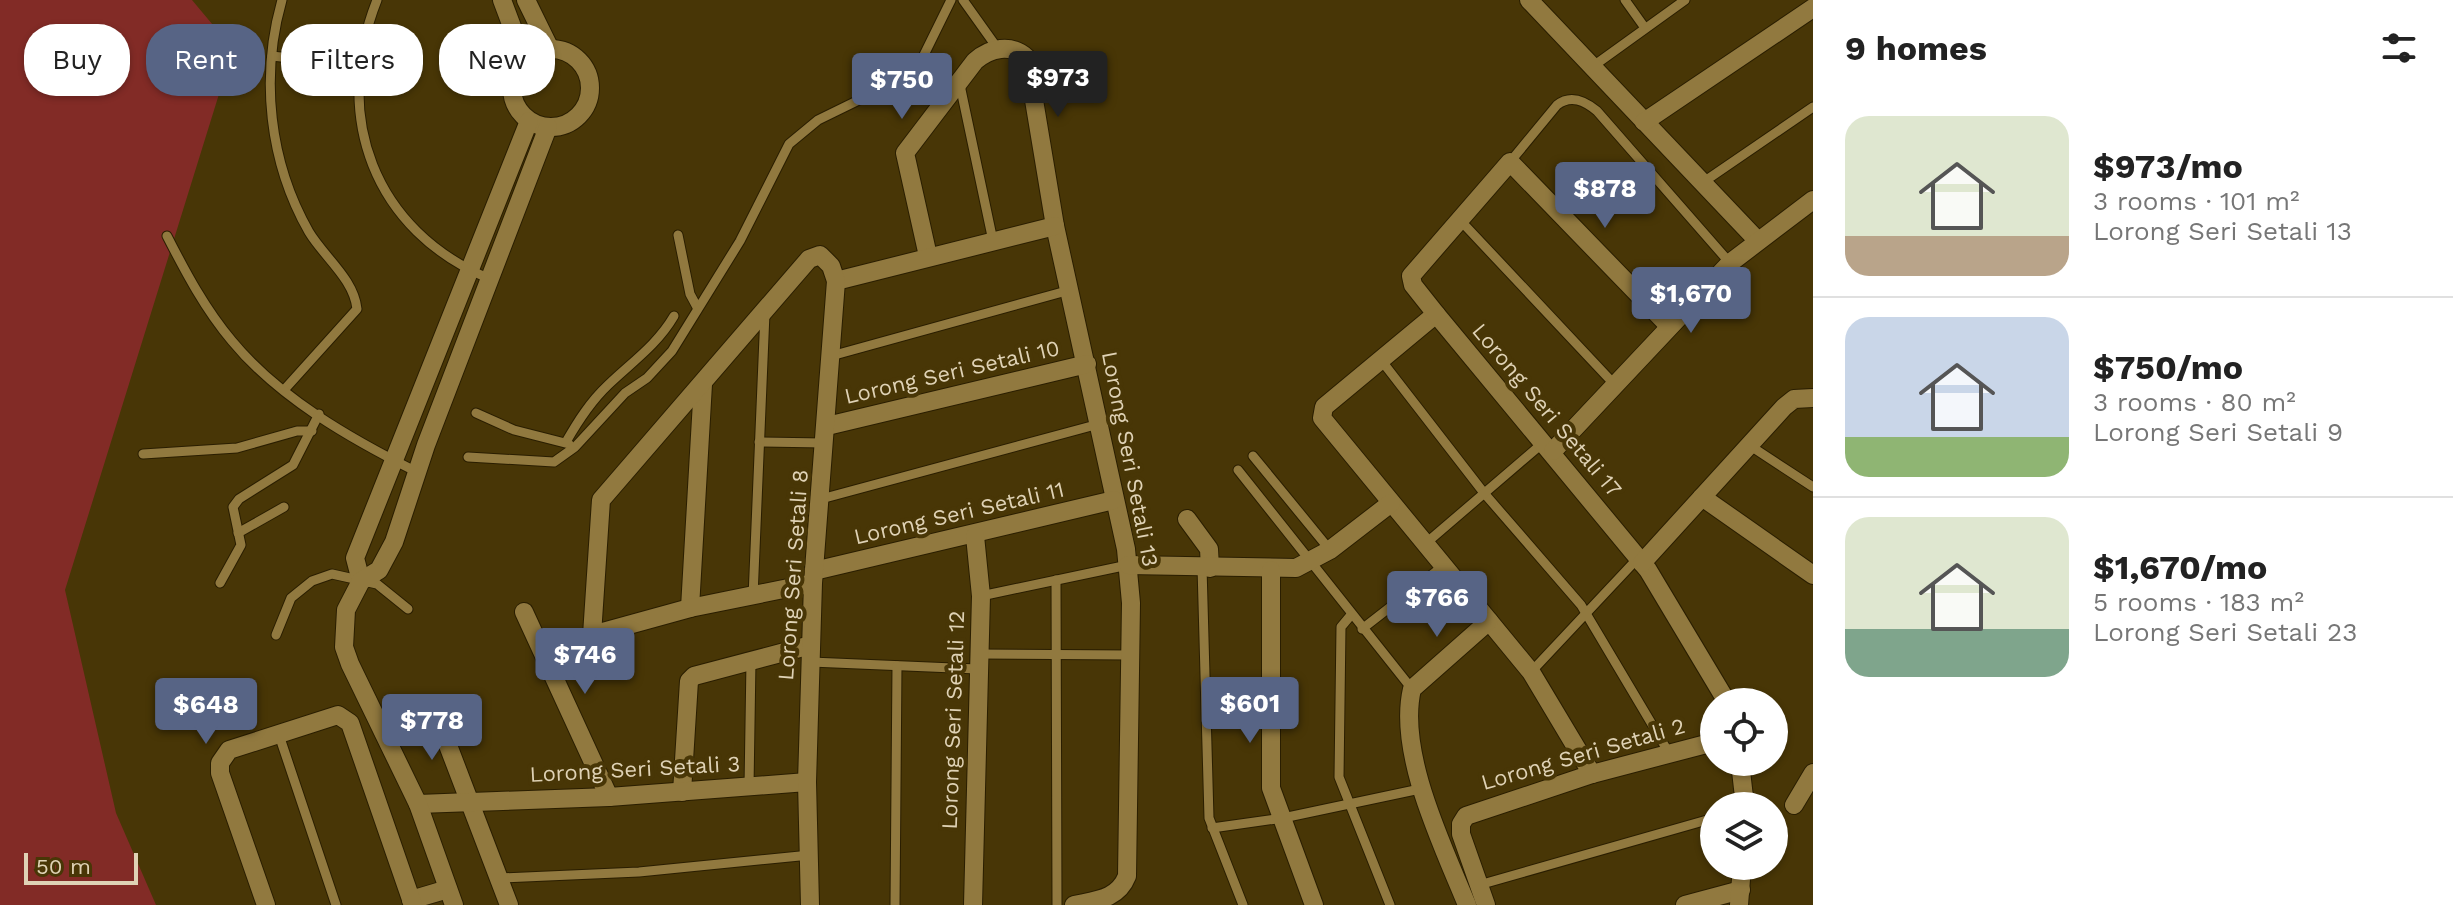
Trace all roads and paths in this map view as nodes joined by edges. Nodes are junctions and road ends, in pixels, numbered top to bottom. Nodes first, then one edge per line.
1 (282, 0) edge
2 (377, 0) edge
3 (502, 0) edge
4 (526, 0) edge
5 (951, 0) edge
6 (963, 0) edge
7 (1529, 0) edge
8 (1625, 0) edge
9 (1685, 0) edge
10 (1813, 8) edge
11 (371, 24) edge
12 (511, 24) edge
13 (538, 24) edge
14 (1645, 28) junction
15 (1005, 49) junction
16 (555, 50) edge
17 (272, 56) junction
18 (281, 57) edge
19 (1592, 67) junction
20 (959, 81) junction
21 (359, 96) edge
22 (513, 96) edge
23 (1813, 107) edge
24 (529, 121) junction
25 (1644, 122) junction
26 (548, 127) junction
27 (1510, 162) junction
28 (1702, 183) junction
29 (1813, 200) edge
30 (1459, 219) junction
31 (1055, 226) junction
32 (678, 235) dead end
33 (167, 236) dead end
34 (993, 241) junction
35 (1758, 241) junction
36 (928, 256) junction
37 (1730, 263) junction
38 (468, 270) junction
39 (490, 279) junction
40 (836, 281) junction
41 (1070, 290) junction
42 (697, 307) junction
43 (766, 310) junction
44 (1436, 314) junction
45 (674, 316) dead end
46 (1669, 326) junction
47 (831, 356) junction
48 (1381, 360) junction
49 (1087, 364) junction
50 (703, 384) junction
51 (1615, 385) junction
52 (284, 390) junction
53 (1809, 397) edge
54 (476, 413) dead end
55 (319, 414) junction
56 (1099, 424) junction
57 (312, 431) junction
58 (826, 435) junction
59 (759, 442) junction
60 (571, 445) junction
61 (1749, 445) junction
62 (1549, 446) junction
63 (143, 454) dead end
64 (1253, 456) dead end
65 (468, 457) dead end
66 (392, 460) junction
67 (1238, 470) dead end
68 (417, 472) junction
69 (1813, 487) edge
70 (1484, 493) junction
71 (1702, 497) junction
72 (821, 499) junction
73 (1114, 500) junction
74 (1391, 503) junction
75 (284, 507) dead end
76 (1187, 519) dead end
77 (238, 533) junction
78 (975, 536) junction
79 (1425, 544) junction
80 (1330, 550) junction
81 (1640, 560) junction
82 (1310, 562) junction
83 (1128, 565) junction
84 (1443, 566) junction
85 (1206, 568) junction
86 (1271, 570) junction
87 (1813, 575) edge
88 (814, 577) junction
89 (1056, 580) junction
90 (361, 581) junction
91 (220, 583) dead end
92 (981, 596) junction
93 (753, 597) junction
94 (690, 608) junction
95 (408, 609) dead end
96 (524, 612) dead end
97 (1351, 615) junction
98 (1587, 615) junction
99 (1489, 621) junction
100 (1362, 629) junction
101 (276, 635) dead end
102 (811, 654) junction
103 (1057, 654) junction
104 (1131, 655) junction
105 (751, 661) junction
106 (978, 661) junction
107 (897, 666) junction
108 (1531, 672) junction
109 (1718, 688) edge
110 (1412, 689) junction
111 (433, 706) dead end
112 (278, 732) junction
113 (1700, 745) edge
114 (1669, 753) junction
115 (1813, 773) edge
116 (1592, 774) junction
117 (807, 782) junction
118 (749, 787) junction
119 (1420, 789) junction
120 (682, 792) junction
121 (609, 797) junction
122 (471, 802) junction
123 (418, 804) junction
124 (1350, 804) junction
125 (1794, 805) dead end
126 (1283, 818) junction
127 (1700, 822) edge
128 (1212, 828) junction
129 (810, 855) junction
130 (500, 878) junction
131 (1479, 885) junction
132 (451, 897) edge
133 (1740, 897) edge
134 (412, 902) edge
135 (266, 905) edge
136 (336, 905) edge
137 (509, 905) edge
138 (810, 905) edge
139 (895, 905) edge
140 (973, 905) edge
141 (1057, 905) edge
142 (1075, 905) edge
143 (1243, 905) edge
144 (1314, 905) edge
145 (1390, 905) edge
146 (1467, 905) edge
147 (1486, 905) edge
148 (1685, 905) edge

1 - 17 lane
2 - 11 lane
3 - 12 street
4 - 13 street
5 - 42 lane
6 - 15 lane
7 - 19 street
8 - 14 lane
9 - 14 lane
10 - 25 street
14 - 19 lane
15 - 20 street
15 - 31 street, Lorong Seri Setali 13
16 - 26 street
17 - 18 lane
17 - 52 lane
19 - 25 street
20 - 34 lane
20 - 36 street
21 - 38 lane
22 - 24 street
23 - 28 lane
24 - 26 street
24 - 38 street
25 - 28 street
26 - 39 street
27 - 30 street, Lorong Seri Setali 17
27 - 37 lane
27 - 46 street
28 - 35 street
29 - 35 street
30 - 44 street, Lorong Seri Setali 17
30 - 51 lane
31 - 34 street
31 - 41 street, Lorong Seri Setali 13
32 - 42 lane
33 - 52 lane
34 - 36 street
35 - 37 street
36 - 40 street
37 - 46 street
38 - 39 lane
38 - 66 street
39 - 68 street
40 - 43 street
40 - 47 street, Lorong Seri Setali 8
41 - 47 lane
41 - 49 street, Lorong Seri Setali 13
42 - 60 lane
43 - 50 street
43 - 59 lane
44 - 48 street
44 - 62 street, Lorong Seri Setali 17
45 - 60 lane
46 - 51 street
47 - 58 street, Lorong Seri Setali 8
48 - 70 lane
48 - 74 street
49 - 56 street, Lorong Seri Setali 13
49 - 58 street, Lorong Seri Setali 10
50 - 94 street
50 - 94 street, Lorong Seri Setali 11
51 - 62 street
52 - 55 lane
53 - 61 street
54 - 60 lane
55 - 57 lane
55 - 66 lane
56 - 72 lane
56 - 73 street, Lorong Seri Setali 13
57 - 63 lane
57 - 77 lane
58 - 59 lane
58 - 72 street, Lorong Seri Setali 8
59 - 93 lane
60 - 65 lane
61 - 69 lane
61 - 71 street
62 - 70 lane
62 - 81 street, Lorong Seri Setali 17
64 - 80 lane
66 - 68 lane
66 - 90 street
67 - 82 lane
68 - 90 street
70 - 79 lane
70 - 98 lane
71 - 81 street
71 - 87 street
72 - 88 street, Lorong Seri Setali 8
73 - 78 street, Lorong Seri Setali 11
73 - 83 street, Lorong Seri Setali 13
74 - 79 street
74 - 80 street
75 - 77 lane
76 - 85 street
77 - 91 lane
78 - 88 street, Lorong Seri Setali 11
78 - 92 street, Lorong Seri Setali 12
79 - 84 street
80 - 82 street
81 - 98 lane
81 - 109 street, Lorong Seri Setali 17
82 - 86 street
82 - 97 lane
83 - 85 street
83 - 89 lane
83 - 104 street, Lorong Seri Setali 13
84 - 99 street
84 - 100 lane
85 - 86 street
85 - 128 lane
86 - 126 street
88 - 93 street, Lorong Seri Setali 11
88 - 102 street, Lorong Seri Setali 8
89 - 92 lane
89 - 103 lane
90 - 95 lane
90 - 101 lane
90 - 123 street
92 - 106 street, Lorong Seri Setali 12
93 - 94 street, Lorong Seri Setali 11
96 - 121 street
97 - 100 lane
97 - 124 lane
98 - 108 lane
98 - 114 lane
99 - 108 street
99 - 110 street
100 - 110 lane
102 - 105 street
102 - 107 lane
102 - 117 street, Lorong Seri Setali 8
103 - 104 lane
103 - 106 lane
103 - 141 lane
104 - 142 street, Lorong Seri Setali 13
105 - 118 lane
105 - 120 street
106 - 107 lane
106 - 140 street, Lorong Seri Setali 12
107 - 139 lane
108 - 116 street
110 - 119 street
111 - 122 street
112 - 134 street
112 - 135 street
112 - 136 lane
113 - 114 street, Lorong Seri Setali 2
114 - 116 street, Lorong Seri Setali 2
115 - 125 street
116 - 131 street, Lorong Seri Setali 2
117 - 118 street, Lorong Seri Setali 3
117 - 129 street, Lorong Seri Setali 8
118 - 120 street, Lorong Seri Setali 3
119 - 124 lane
119 - 146 street
120 - 121 street, Lorong Seri Setali 3
121 - 122 street, Lorong Seri Setali 3
122 - 123 street, Lorong Seri Setali 3
122 - 130 street
123 - 132 street
124 - 126 lane
124 - 145 lane
126 - 128 lane
126 - 144 street
127 - 131 lane
128 - 143 lane
129 - 130 lane
129 - 138 street, Lorong Seri Setali 8
130 - 137 street
131 - 147 street, Lorong Seri Setali 2
132 - 134 street
133 - 148 street

